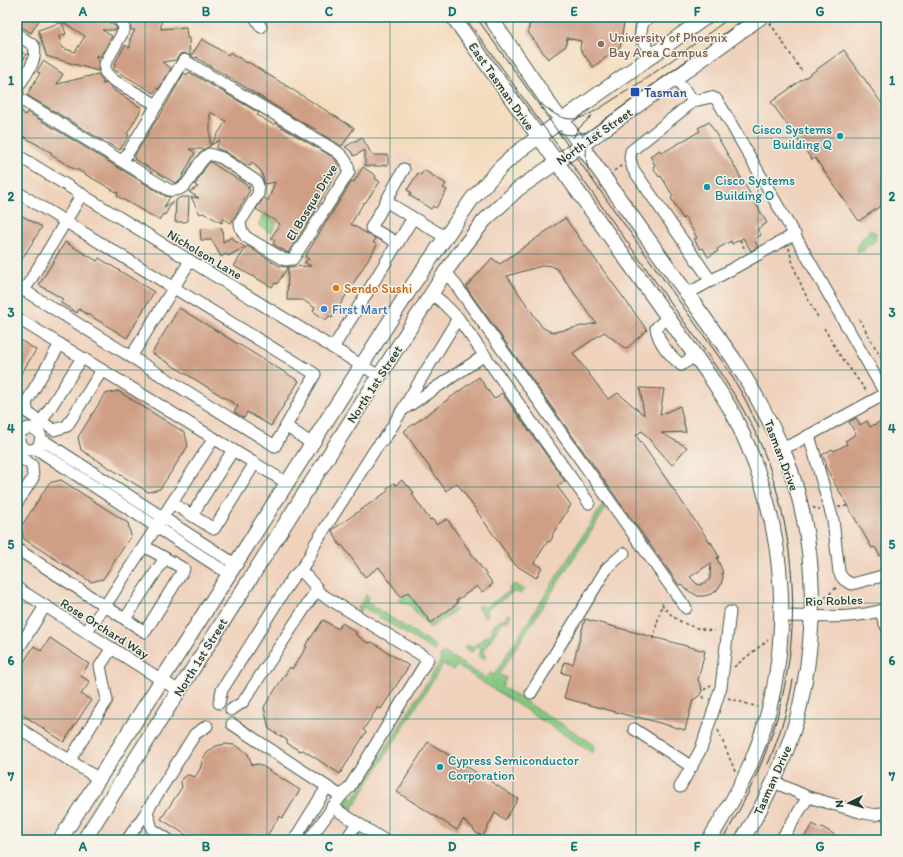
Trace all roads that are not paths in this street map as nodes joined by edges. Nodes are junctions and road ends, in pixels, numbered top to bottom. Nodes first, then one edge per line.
1 (117, 17) edge
2 (254, 17) edge
3 (453, 17) edge
4 (490, 17) edge
5 (650, 17) edge
6 (706, 17) edge
7 (765, 19) edge
8 (261, 27) dead end
9 (17, 34) edge
10 (652, 55) junction
11 (675, 79) junction
12 (694, 101) junction
13 (157, 105) junction
14 (561, 120) junction
15 (538, 136) junction
16 (581, 146) junction
17 (17, 155) edge
18 (123, 161) junction
19 (556, 163) junction
20 (404, 169) dead end
21 (17, 192) edge
22 (82, 194) junction
23 (387, 202) junction
24 (413, 218) junction
25 (66, 221) junction
26 (795, 234) junction
27 (444, 237) junction
28 (398, 243) junction
29 (190, 261) junction
30 (446, 271) junction
31 (711, 281) junction
32 (174, 288) junction
33 (21, 289) edge
34 (432, 294) junction
35 (687, 294) junction
36 (668, 317) junction
37 (17, 318) edge
38 (458, 318) junction
39 (60, 344) junction
40 (333, 348) junction
41 (485, 355) junction
42 (695, 356) junction
43 (131, 357) junction
44 (82, 358) junction
45 (362, 366) junction
46 (102, 370) junction
47 (379, 376) junction
48 (886, 395) edge
49 (401, 411) junction
50 (286, 426) junction
51 (38, 435) junction
52 (809, 436) junction
53 (214, 438) junction
54 (312, 444) junction
55 (782, 449) junction
56 (233, 450) junction
57 (19, 455) edge
58 (254, 463) junction
59 (287, 483) junction
60 (17, 503) edge
61 (172, 503) junction
62 (589, 503) dead end
63 (192, 515) junction
64 (163, 517) junction
65 (156, 527) junction
66 (144, 546) junction
67 (17, 549) edge
68 (624, 553) dead end
69 (165, 558) junction
70 (232, 569) junction
71 (301, 570) junction
72 (886, 574) edge
73 (17, 588) edge
74 (316, 591) junction
75 (45, 606) junction
76 (105, 606) junction
77 (686, 608) dead end
78 (883, 610) edge
79 (730, 612) dead end
80 (782, 616) junction
81 (811, 616) junction
82 (125, 620) junction
83 (886, 626) edge
84 (86, 632) junction
85 (112, 648) junction
86 (17, 651) edge
87 (162, 680) junction
88 (179, 691) junction
89 (531, 693) dead end
90 (219, 703) dead end
91 (231, 710) dead end
92 (232, 724) dead end
93 (208, 726) dead end
94 (17, 727) edge
95 (634, 729) dead end
96 (70, 760) junction
97 (692, 767) junction
98 (99, 779) junction
99 (774, 782) junction
100 (327, 787) junction
101 (680, 787) dead end
102 (340, 796) junction
103 (808, 797) junction
104 (332, 807) junction
105 (886, 810) edge
106 (147, 811) junction
107 (357, 823) junction
108 (379, 839) edge
109 (60, 840) edge
110 (84, 840) edge
111 (127, 840) edge
112 (169, 840) edge
113 (294, 840) edge
114 (309, 840) edge
115 (346, 840) edge
116 (709, 840) edge
117 (742, 840) edge
118 (781, 840) edge

1 - 13 street
2 - 8 street
3 - 15 main road, East Tasman Drive
4 - 14 main road
5 - 10 street
6 - 10 main road, North 1st Street
7 - 11 main road, North 1st Street
9 - 18 street, El Bosque Drive
10 - 14 main road, North 1st Street
11 - 12 street
11 - 16 main road, North 1st Street
12 - 26 street
12 - 31 street
13 - 18 street
13 - 18 street, El Bosque Drive
14 - 15 main road, North 1st Street
14 - 16 main road, Tasman Drive
15 - 19 main road, Tasman Drive
15 - 27 main road, North 1st Street
16 - 19 main road, North 1st Street
16 - 35 main road, Tasman Drive
17 - 22 street, Nicholson Lane
19 - 30 main road, North 1st Street
19 - 36 main road, Tasman Drive
20 - 23 street
21 - 25 street
22 - 25 street
22 - 29 street, Nicholson Lane
23 - 24 street
23 - 28 street
24 - 27 street
24 - 28 street
25 - 32 street
25 - 33 street
26 - 31 street
26 - 48 street
27 - 45 main road, North 1st Street
28 - 40 street
29 - 32 street
29 - 40 street, Nicholson Lane
30 - 34 main road, North 1st Street
30 - 77 street
31 - 35 street
32 - 43 street
32 - 50 street
33 - 43 street
34 - 38 street
34 - 47 main road, North 1st Street
35 - 55 main road, Tasman Drive
36 - 42 main road, Tasman Drive
36 - 42 street
37 - 39 street
38 - 41 street
38 - 49 street
39 - 44 street
39 - 51 street
40 - 45 street, Nicholson Lane
41 - 49 street
41 - 62 street
42 - 80 main road, Tasman Drive
43 - 50 street
44 - 46 street
44 - 51 street
45 - 47 street, Nicholson Lane
45 - 54 main road, North 1st Street
46 - 51 street
46 - 53 street
47 - 88 main road, North 1st Street
48 - 52 street
49 - 71 street
50 - 54 street
51 - 57 street
51 - 57 street
51 - 64 street
51 - 65 street
52 - 55 street
52 - 72 street
53 - 56 street
53 - 61 street
54 - 59 main road, North 1st Street
55 - 81 main road, Tasman Drive
56 - 58 street
56 - 63 street
57 - 60 street
58 - 59 street
58 - 63 street
59 - 70 main road, North 1st Street
61 - 63 street
61 - 64 street
64 - 65 street
64 - 70 street
65 - 66 street
65 - 70 street
66 - 69 street
66 - 76 street
67 - 76 street
68 - 89 street
69 - 82 street
69 - 82 street
70 - 87 main road, North 1st Street
71 - 74 street
71 - 90 street
73 - 75 street, Rose Orchard Way
74 - 91 street
74 - 102 street
75 - 84 street, Rose Orchard Way
75 - 86 street
76 - 82 street
76 - 84 street
78 - 81 street, Rio Robles
78 - 83 street
79 - 97 street
80 - 81 street, Rio Robles
80 - 116 main road, Tasman Drive
81 - 99 main road, Tasman Drive
84 - 85 street, Rose Orchard Way
85 - 87 street, Rose Orchard Way
85 - 96 street
87 - 88 street, Rose Orchard Way
87 - 98 main road, North 1st Street
88 - 110 main road, North 1st Street
92 - 100 street
93 - 106 street
94 - 96 street
95 - 97 street
96 - 98 street
97 - 101 street
98 - 109 main road, North 1st Street
99 - 103 street
99 - 117 main road, Tasman Drive
100 - 102 street
100 - 113 street
102 - 104 street
103 - 105 street
103 - 118 street
104 - 107 street
104 - 114 street
106 - 111 street
106 - 112 street
107 - 108 street
107 - 115 street

